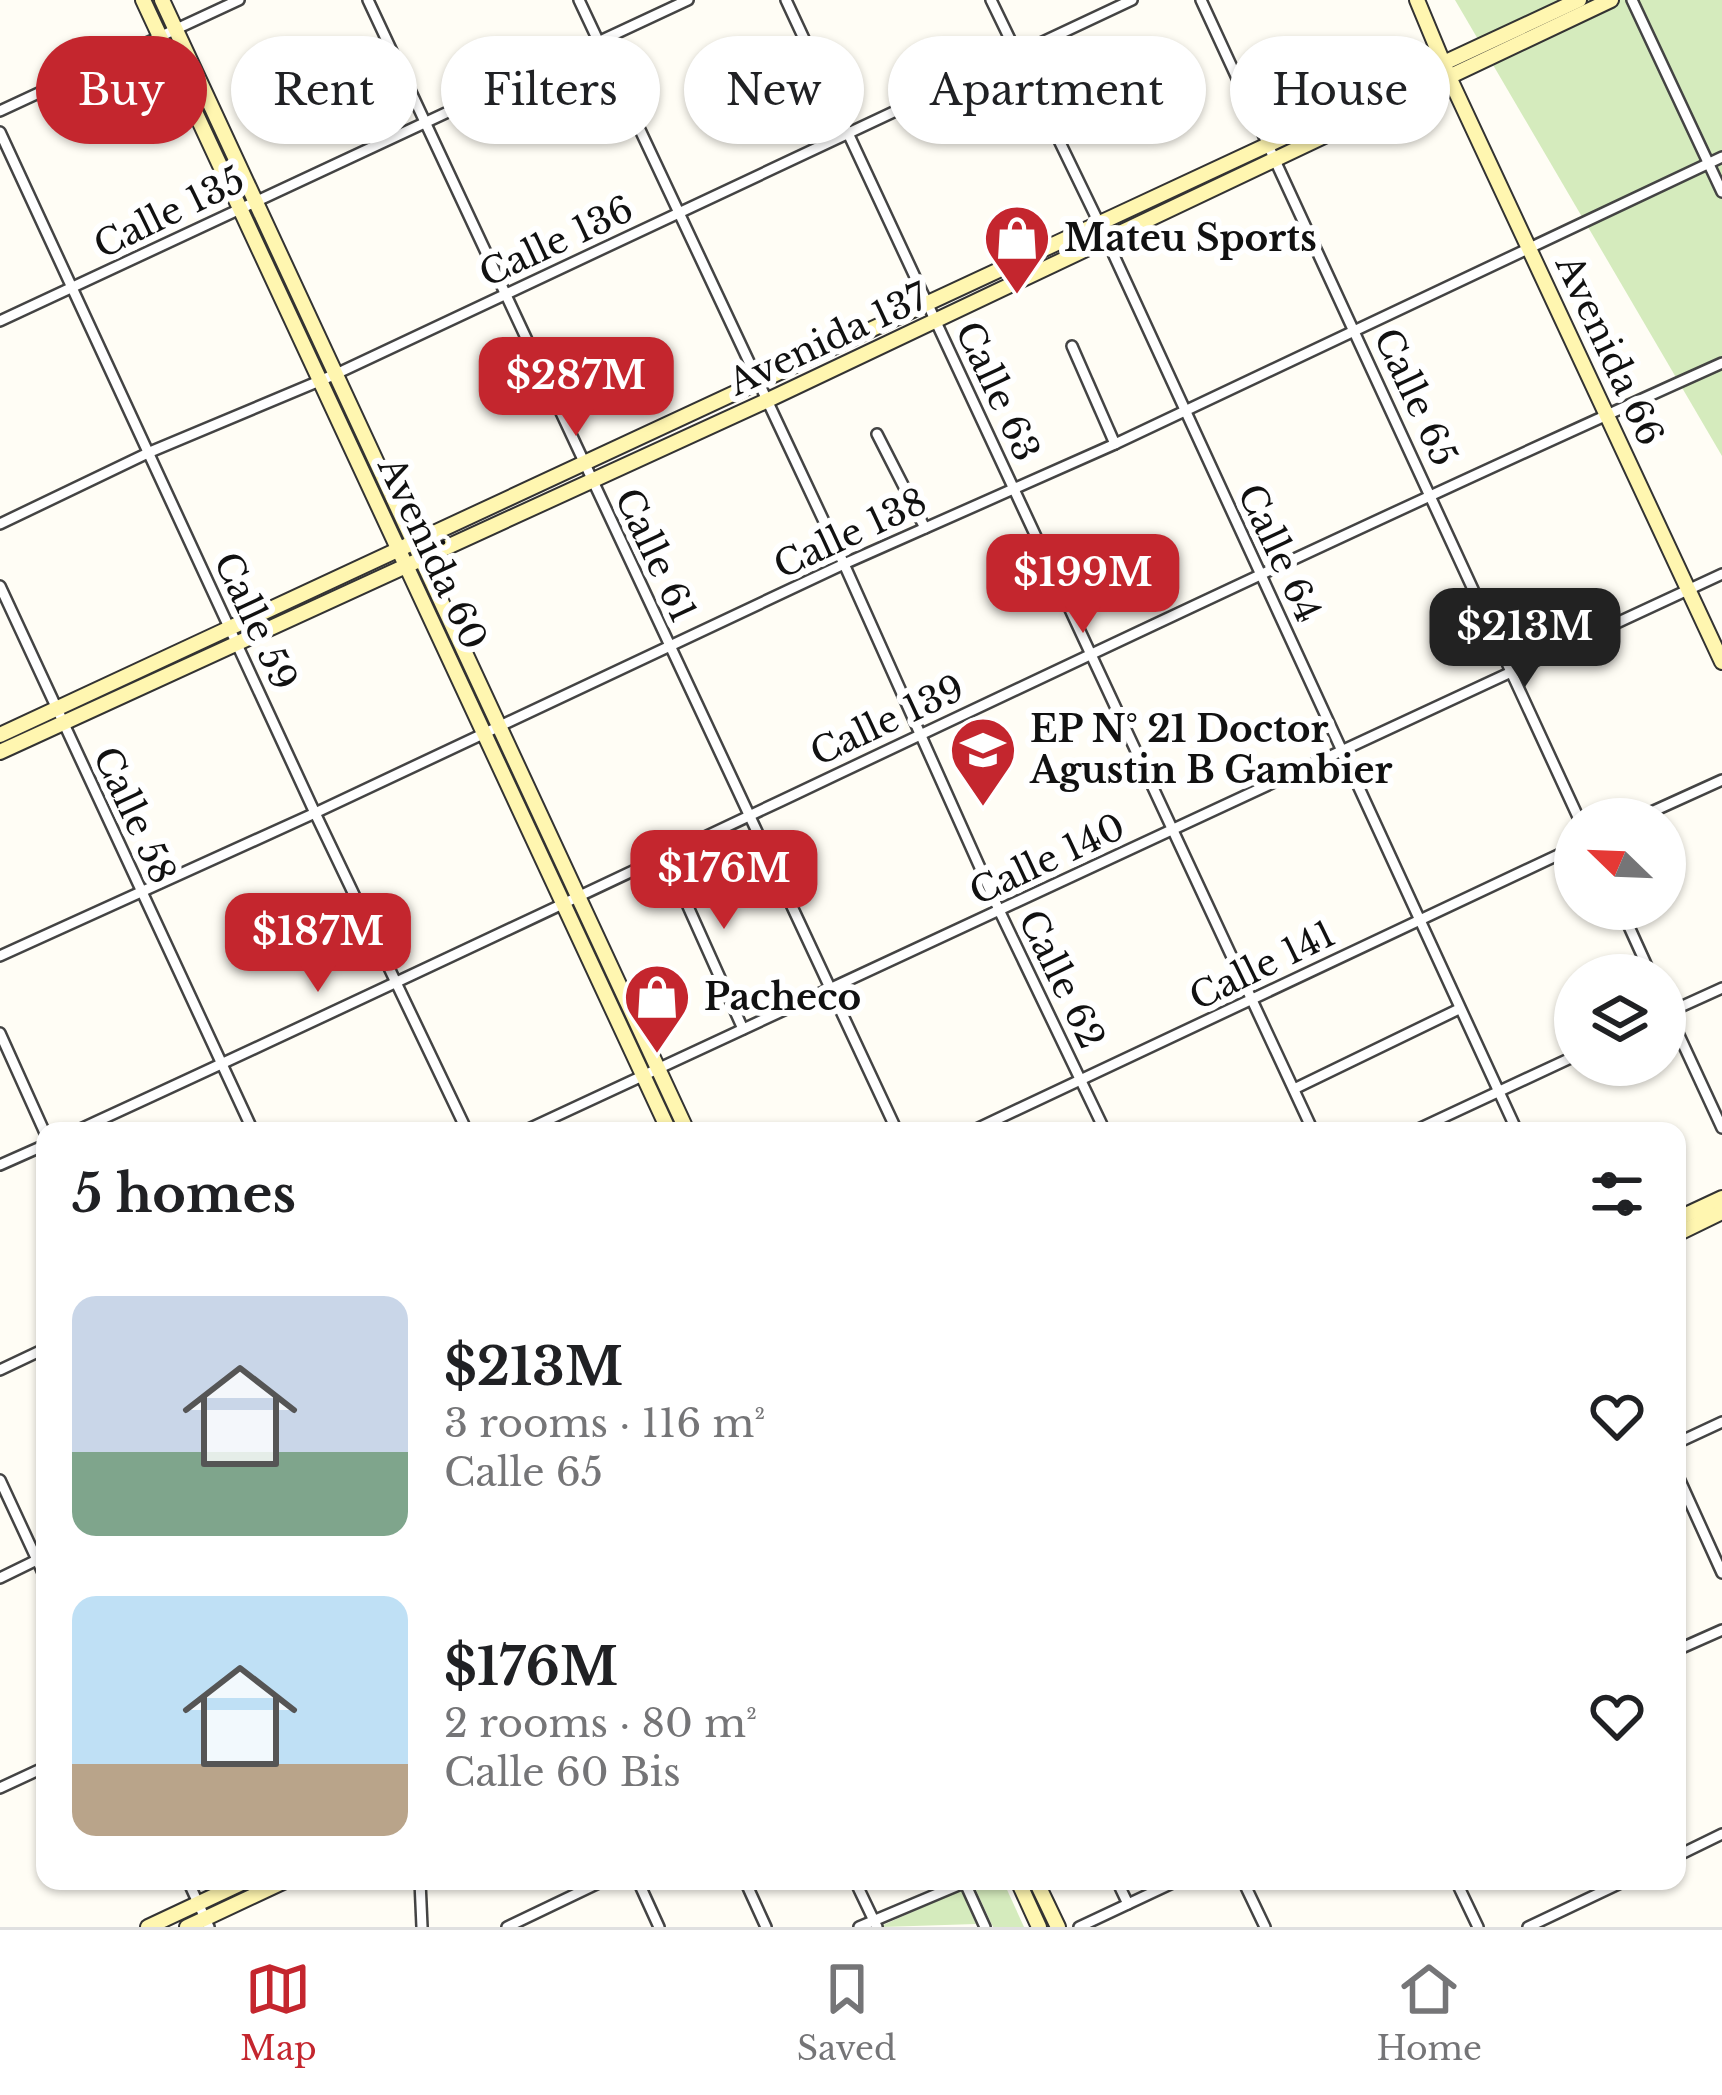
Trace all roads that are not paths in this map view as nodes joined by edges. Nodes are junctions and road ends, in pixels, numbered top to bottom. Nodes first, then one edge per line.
1 (143, 0) edge
2 (162, 0) edge
3 (239, 0) edge
4 (368, 0) edge
5 (579, 0) edge
6 (688, 0) edge
7 (786, 0) edge
8 (991, 0) edge
9 (1132, 0) edge
10 (1201, 0) edge
11 (1417, 0) edge
12 (1580, 0) edge
13 (1611, 0) edge
14 (1632, 0) edge
15 (176, 30) junction
16 (159, 36) edge
17 (164, 36) edge
18 (594, 36) edge
19 (610, 36) edge
20 (803, 36) edge
21 (1007, 36) edge
22 (1056, 36) edge
23 (1230, 63) edge
24 (1451, 71) junction
25 (36, 95) edge
26 (0, 111) edge
27 (441, 114) edge
28 (426, 121) junction
29 (0, 132) edge
30 (207, 141) edge
31 (647, 144) edge
32 (827, 144) edge
33 (853, 144) edge
34 (1060, 144) edge
35 (1267, 144) joint
36 (1722, 157) edge
37 (1275, 162) junction
38 (1708, 163) junction
39 (1722, 192) edge
40 (255, 201) junction
41 (238, 209) junction
42 (681, 214) junction
43 (1099, 223) junction
44 (1107, 241) junction
45 (1532, 244) junction
46 (73, 289) junction
47 (504, 294) junction
48 (928, 304) junction
49 (0, 321) edge
50 (936, 322) junction
51 (1354, 331) junction
52 (1072, 346) dead end
53 (1722, 363) edge
54 (336, 374) junction
55 (319, 380) junction
56 (759, 381) junction
57 (768, 400) junction
58 (1184, 412) junction
59 (1611, 413) junction
60 (877, 434) dead end
61 (1114, 445) junction
62 (150, 452) junction
63 (583, 463) junction
64 (592, 481) junction
65 (1015, 488) junction
66 (1433, 496) junction
67 (0, 524) edge
68 (925, 528) junction
69 (410, 553) junction
70 (844, 564) junction
71 (1722, 574) edge
72 (1260, 576) junction
73 (0, 586) edge
74 (1692, 588) junction
75 (233, 635) junction
76 (1722, 643) edge
77 (669, 646) junction
78 (1091, 657) junction
79 (1722, 662) edge
80 (1511, 672) junction
81 (59, 716) junction
82 (500, 726) junction
83 (484, 733) junction
84 (920, 734) junction
85 (0, 735) edge
86 (1342, 750) junction
87 (0, 752) edge
88 (1722, 780) edge
89 (1569, 798) edge
90 (1682, 798) edge
91 (315, 814) junction
92 (747, 814) junction
93 (1172, 831) junction
94 (664, 853) junction
95 (1554, 857) edge
96 (140, 891) junction
97 (570, 899) junction
98 (999, 910) junction
99 (1418, 919) junction
100 (0, 956) edge
101 (397, 984) junction
102 (1722, 988) edge
103 (828, 989) junction
104 (1254, 1000) junction
105 (1686, 1002) edge
106 (1459, 1009) junction
107 (743, 1029) junction
108 (0, 1033) edge
109 (1686, 1052) edge
110 (221, 1064) junction
111 (1554, 1066) edge
112 (651, 1073) junction
113 (1082, 1081) junction
114 (1294, 1089) junction
115 (1499, 1091) junction
116 (40, 1122) edge
117 (95, 1122) edge
118 (249, 1122) edge
119 (463, 1122) edge
120 (544, 1122) edge
121 (666, 1122) edge
122 (681, 1122) edge
123 (893, 1122) edge
124 (992, 1122) edge
125 (1102, 1122) edge
126 (1309, 1122) edge
127 (1433, 1122) edge
128 (1513, 1122) edge
129 (1722, 1128) edge
130 (36, 1149) edge
131 (0, 1165) edge
132 (1722, 1198) edge
133 (1722, 1212) edge
134 (1686, 1215) edge
135 (1686, 1230) edge
136 (36, 1355) edge
137 (0, 1370) edge
138 (1722, 1422) edge
139 (1686, 1439) edge
140 (0, 1480) edge
141 (1686, 1494) edge
142 (36, 1548) edge
143 (36, 1560) edge
144 (1722, 1573) edge
145 (0, 1577) edge
146 (1722, 1630) edge
147 (1686, 1646) edge
148 (36, 1771) edge
149 (0, 1788) edge
150 (1722, 1834) edge
151 (1686, 1852) edge
152 (192, 1890) edge
153 (226, 1890) edge
154 (268, 1890) edge
155 (420, 1890) edge
156 (584, 1890) edge
157 (642, 1890) edge
158 (749, 1890) edge
159 (859, 1890) edge
160 (949, 1890) edge
161 (969, 1890) edge
162 (1022, 1890) edge
163 (1040, 1890) edge
164 (1121, 1890) edge
165 (1158, 1890) edge
166 (1247, 1890) edge
167 (1460, 1890) edge
168 (1606, 1890) edge
169 (198, 1903) junction
170 (1128, 1904) junction
171 (207, 1923) edge
172 (875, 1924) edge
173 (148, 1927) edge
174 (187, 1927) edge
175 (422, 1927) edge
176 (507, 1927) edge
177 (659, 1927) edge
178 (766, 1927) edge
179 (859, 1927) edge
180 (985, 1927) edge
181 (1039, 1927) edge
182 (1058, 1927) edge
183 (1079, 1927) edge
184 (1264, 1927) edge
185 (1478, 1927) edge
186 (1528, 1927) edge

1 - 16 main road, Avenida 60
2 - 15 main road, Avenida 60
3 - 15 street
4 - 28 street, Calle 61
5 - 18 street, Calle 62
6 - 19 street, Calle 135
7 - 20 street, Calle 63
8 - 21 street, Calle 64
9 - 22 street, Calle 136
10 - 23 street, Calle 65
11 - 24 main road, Avenida 66
12 - 24 main road, Avenida 137
13 - 24 main road, Avenida 137
14 - 38 street
15 - 17 street
15 - 40 main road, Avenida 60
24 - 37 main road, Avenida 137
24 - 45 main road, Avenida 66
25 - 26 street
27 - 28 street, Calle 135
28 - 40 street, Calle 135
28 - 47 street, Calle 61
29 - 46 street, Calle 59
30 - 41 main road, Avenida 60
31 - 42 street, Calle 62
32 - 42 street, Calle 136
33 - 48 street, Calle 63
34 - 43 street, Calle 64
35 - 37 street, Calle 65
35 - 43 main road, Avenida 137
36 - 38 street, Calle 138
37 - 44 main road, Avenida 137
37 - 51 street, Calle 65
38 - 39 street
38 - 45 street, Calle 138
40 - 41 street, Calle 135
40 - 54 main road, Avenida 60
41 - 46 street, Calle 135
41 - 55 main road, Avenida 60
42 - 47 street, Calle 136
42 - 56 street, Calle 62
43 - 44 street, Calle 64
43 - 48 main road, Avenida 137
44 - 50 main road, Avenida 137
44 - 58 street, Calle 64
45 - 51 street, Calle 138
45 - 59 main road, Avenida 66
46 - 49 street, Calle 135
46 - 62 street, Calle 59
47 - 54 street, Calle 136
47 - 63 street, Calle 61
48 - 50 street, Calle 63
48 - 56 main road, Avenida 137
50 - 57 main road, Avenida 137
50 - 65 street, Calle 63
51 - 58 street, Calle 138
51 - 66 street, Calle 65
52 - 61 street
53 - 59 street, Calle 139
54 - 55 street, Calle 136
54 - 69 main road, Avenida 60
55 - 62 street, Calle 136
55 - 69 main road, Avenida 60
56 - 57 street, Calle 62
56 - 63 main road, Avenida 137
57 - 64 main road, Avenida 137
57 - 70 street, Calle 62
58 - 61 street, Calle 138
58 - 72 street, Calle 64
59 - 66 street, Calle 139
59 - 74 main road, Avenida 66
60 - 68 street
61 - 65 street, Calle 138
62 - 67 street, Calle 136
62 - 75 street, Calle 59
63 - 64 street, Calle 61
63 - 69 main road, Avenida 137
64 - 69 main road, Avenida 137
64 - 77 street, Calle 61
65 - 68 street, Calle 138
65 - 78 street, Calle 63
66 - 72 street, Calle 139
66 - 80 street, Calle 65
68 - 70 street, Calle 138
69 - 75 main road, Avenida 137
69 - 82 main road, Avenida 60
69 - 83 main road, Avenida 60
70 - 77 street, Calle 138
70 - 84 street, Calle 62
71 - 74 street, Calle 140
72 - 78 street, Calle 139
72 - 86 street, Calle 64
73 - 81 street, Calle 58
74 - 76 main road, Avenida 66
74 - 79 main road, Avenida 66
74 - 80 street, Calle 140
75 - 81 main road, Avenida 137
75 - 91 street, Calle 59
77 - 82 street, Calle 138
77 - 92 street, Calle 61
78 - 84 street, Calle 139
78 - 93 street, Calle 63
80 - 86 street, Calle 140
80 - 89 street, Calle 65
81 - 85 main road, Avenida 137
81 - 87 main road, Avenida 137
81 - 96 street, Calle 58
82 - 83 street, Calle 138
82 - 97 main road, Avenida 60
83 - 91 street, Calle 138
83 - 97 main road, Avenida 60
84 - 92 street, Calle 139
84 - 98 street, Calle 62
86 - 93 street, Calle 140
86 - 99 street, Calle 64
88 - 90 street
91 - 96 street, Calle 138
91 - 101 street, Calle 59
92 - 94 street, Calle 139
92 - 103 street, Calle 61
93 - 98 street, Calle 140
93 - 104 street, Calle 63
94 - 97 street, Calle 139
94 - 107 street
95 - 99 street, Calle 141
96 - 100 street, Calle 138
96 - 110 street, Calle 58
97 - 101 street, Calle 139
97 - 112 main road, Avenida 60
98 - 103 street, Calle 140
98 - 113 street, Calle 62
99 - 104 street, Calle 141
99 - 106 street, Calle 64
101 - 110 street, Calle 139
101 - 119 street, Calle 59
102 - 105 street
103 - 107 street, Calle 140
103 - 123 street, Calle 61
104 - 113 street, Calle 141
104 - 114 street, Calle 63
106 - 114 street
106 - 115 street, Calle 64
107 - 112 street, Calle 140
108 - 116 street
109 - 129 street
110 - 117 street, Calle 139
110 - 118 street, Calle 58
111 - 115 street
112 - 120 street, Calle 140
112 - 121 main road, Avenida 60
112 - 122 main road, Avenida 60
113 - 124 street, Calle 141
113 - 125 street, Calle 62
114 - 126 street, Calle 63
115 - 127 street
115 - 128 street, Calle 64
130 - 131 street
132 - 134 main road
133 - 135 main road
136 - 137 street
138 - 139 street
140 - 142 street
141 - 144 street
143 - 145 street
146 - 147 street
148 - 149 street
150 - 151 street
152 - 169 street
153 - 169 main road
154 - 171 main road
155 - 175 street
156 - 176 street
157 - 177 street
158 - 178 street
159 - 172 street
160 - 172 street
161 - 180 street
162 - 181 main road
163 - 182 main road
164 - 170 street
165 - 170 street
166 - 184 street
167 - 185 street
168 - 186 street
169 - 171 street
169 - 173 main road
170 - 183 street
171 - 174 main road
172 - 179 street

